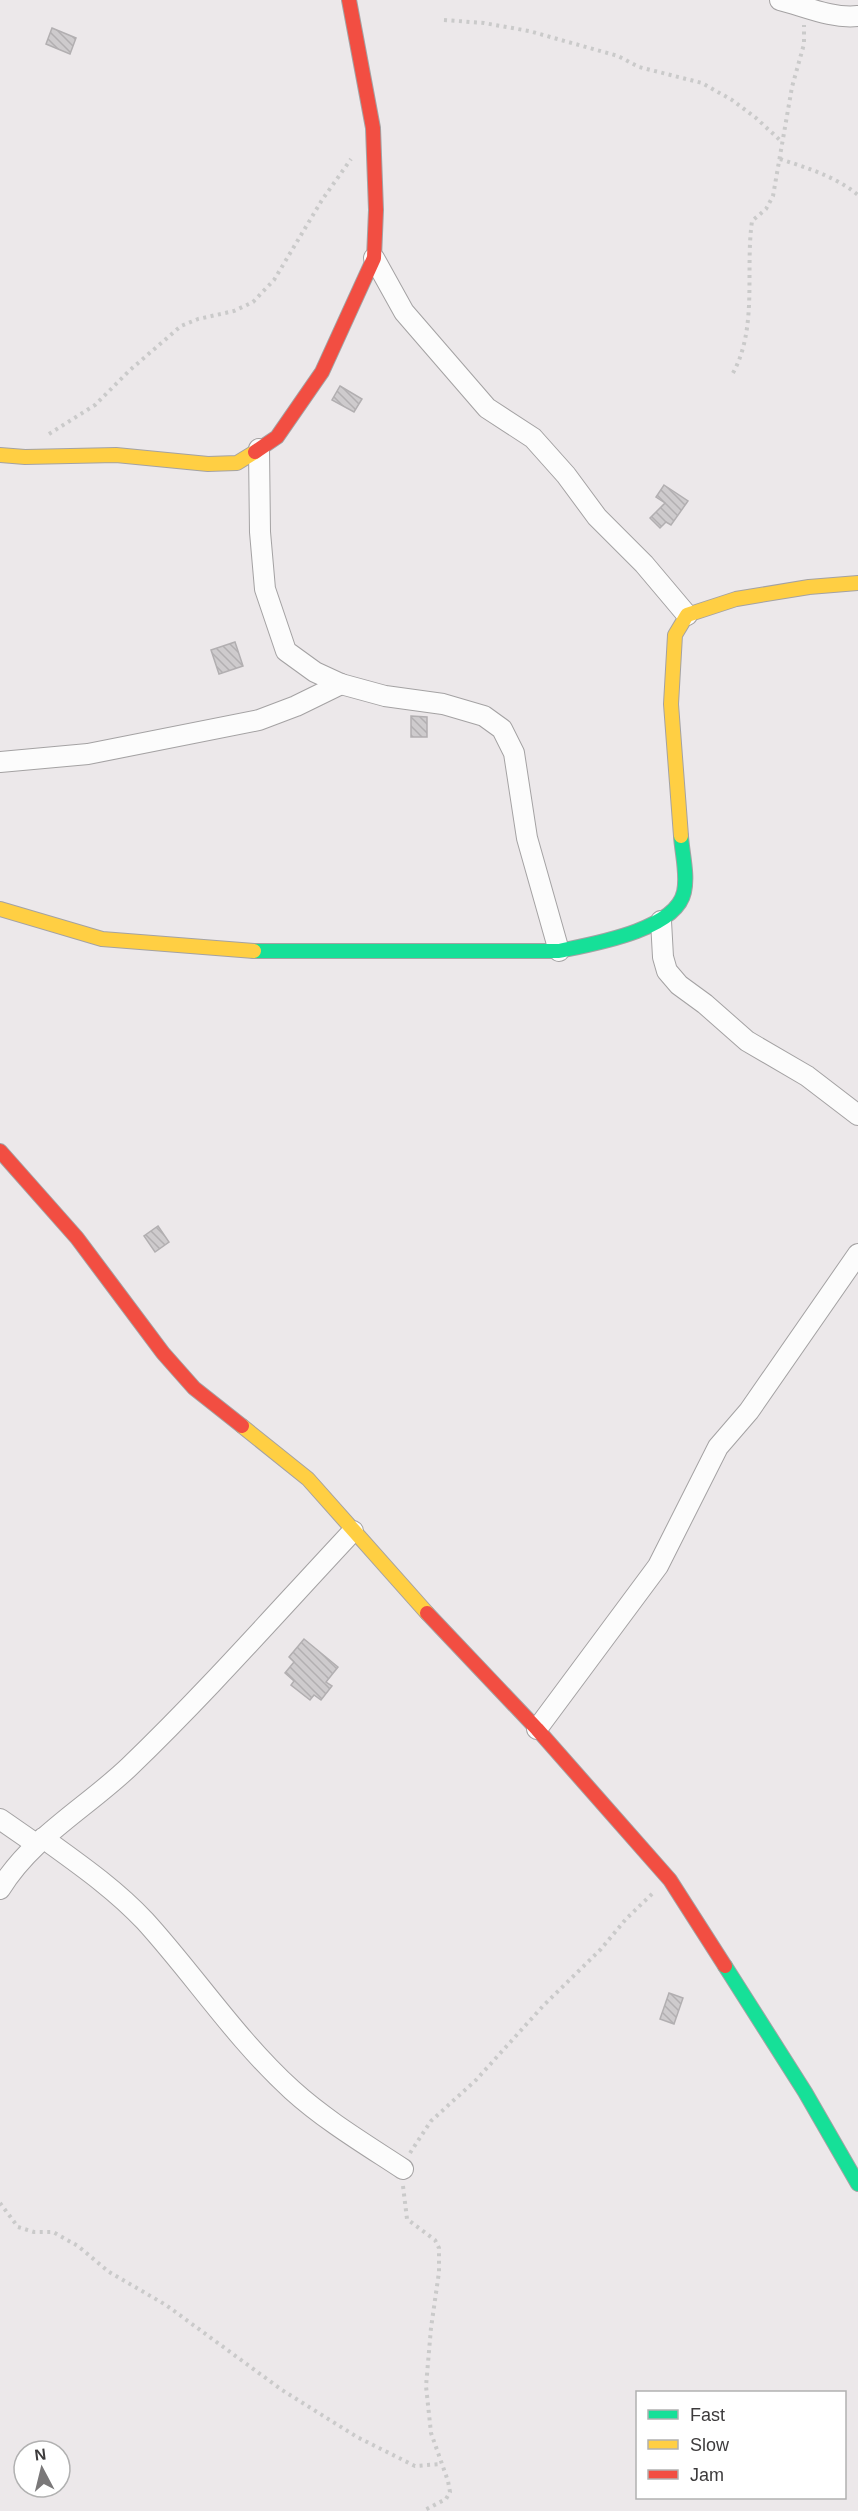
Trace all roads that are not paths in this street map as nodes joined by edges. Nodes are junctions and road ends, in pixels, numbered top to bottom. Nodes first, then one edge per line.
1 (349, 0) edge
2 (788, 2) edge
3 (858, 16) edge
4 (374, 258) junction
5 (259, 449) junction
6 (0, 455) edge
7 (858, 583) edge
8 (687, 615) junction
9 (341, 684) junction
10 (0, 762) edge
11 (0, 909) edge
12 (661, 921) junction
13 (559, 951) junction
14 (858, 1115) edge
15 (0, 1150) edge
16 (858, 1254) edge
17 (353, 1531) junction
18 (537, 1729) junction
19 (0, 1819) edge
20 (39, 1841) junction
21 (0, 1889) edge
22 (403, 2169) road end
23 (858, 2184) edge

1 - 4 street
2 - 3 street
4 - 5 street
4 - 8 street
5 - 6 street
5 - 9 street
7 - 8 street
8 - 12 street
9 - 10 street
9 - 13 street
11 - 13 street
12 - 13 street
12 - 14 street
15 - 17 street
16 - 18 street
17 - 18 street
17 - 20 street
18 - 23 street
19 - 20 street
20 - 21 street
20 - 22 street

